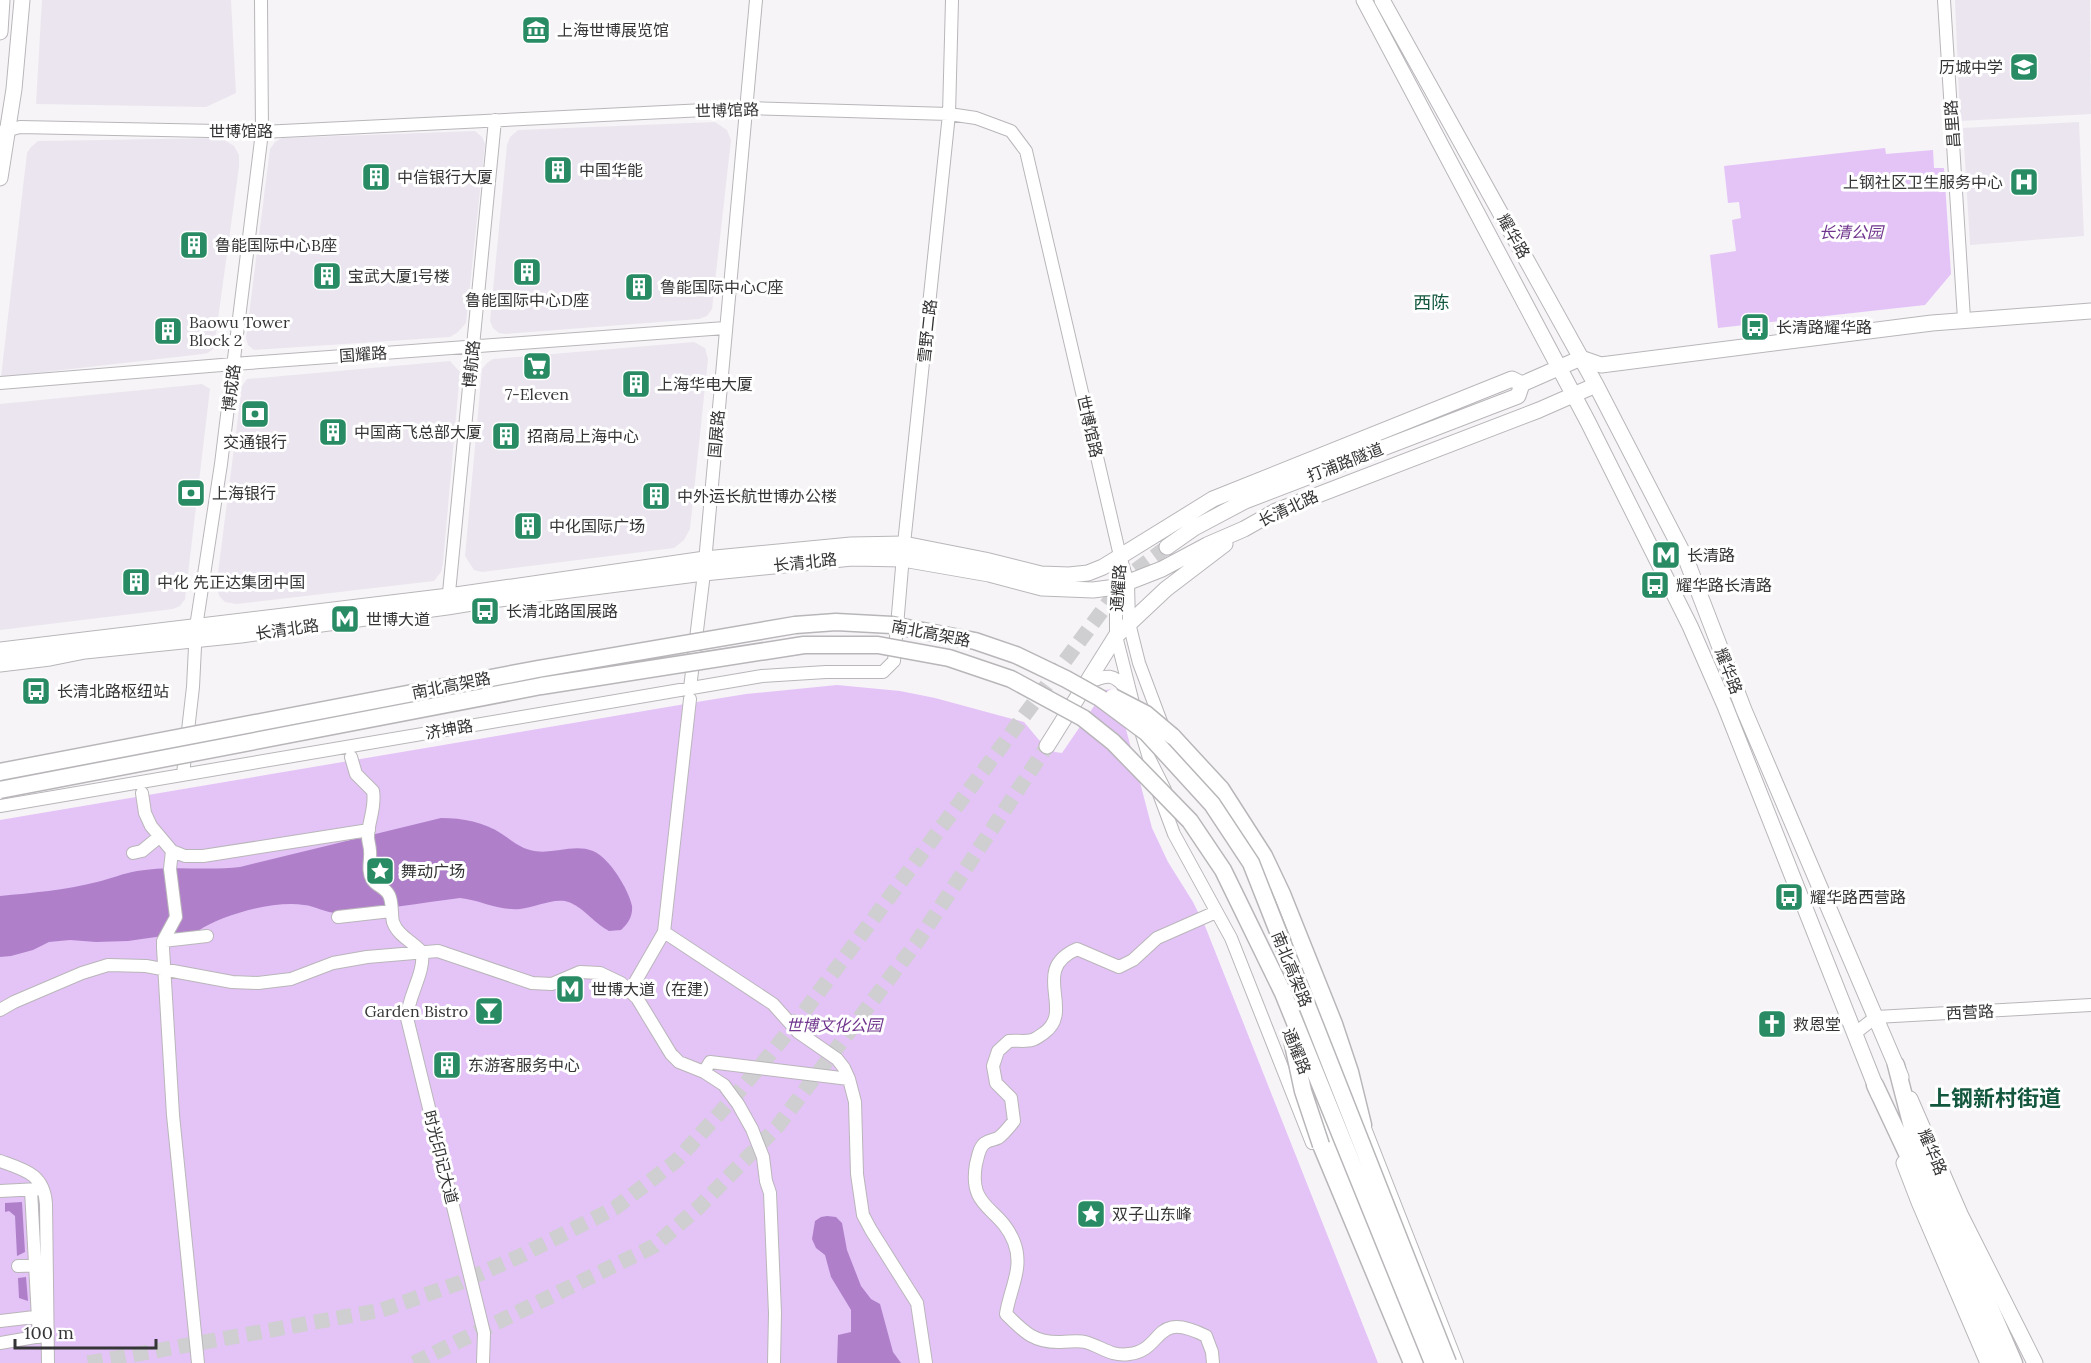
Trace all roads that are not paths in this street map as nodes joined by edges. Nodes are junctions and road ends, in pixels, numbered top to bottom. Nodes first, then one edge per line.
1 (2, 0) edge
2 (21, 0) edge
3 (261, 0) edge
4 (756, 0) edge
5 (951, 0) edge
6 (1364, 0) edge
7 (1382, 0) edge
8 (1944, 0) edge
9 (0, 32) edge
10 (745, 108) junction
11 (949, 114) junction
12 (495, 120) junction
13 (4, 131) edge
14 (262, 132) junction
15 (0, 178) edge
16 (2091, 311) edge
17 (1964, 319) junction
18 (725, 328) junction
19 (473, 346) junction
20 (1581, 358) junction
21 (234, 364) junction
22 (1601, 365) junction
23 (1560, 368) junction
24 (0, 383) edge
25 (1522, 384) junction
26 (1596, 386) junction
27 (1574, 395) junction
28 (1244, 529) junction
29 (1167, 547) tunnel mouth
30 (904, 551) junction
31 (1120, 556) junction
32 (705, 566) junction
33 (1122, 585) junction
34 (448, 602) junction
35 (1129, 623) junction
36 (197, 633) junction
37 (1116, 636) junction
38 (0, 650) edge
39 (894, 661) joint
40 (0, 664) edge
41 (1066, 679) junction
42 (1087, 683) junction
43 (690, 693) junction
44 (1130, 694) junction
45 (1047, 746) tunnel mouth
46 (351, 757) dead end
47 (1149, 758) junction
48 (0, 772) edge
49 (183, 774) junction
50 (0, 790) edge
51 (142, 793) dead end
52 (0, 806) edge
53 (369, 830) junction
54 (159, 837) junction
55 (172, 851) junction
56 (134, 853) dead end
57 (391, 910) junction
58 (1216, 912) junction
59 (338, 917) dead end
60 (664, 932) junction
61 (207, 936) dead end
62 (163, 942) junction
63 (422, 952) junction
64 (165, 969) junction
65 (630, 991) junction
66 (1282, 993) junction
67 (2091, 1005) edge
68 (0, 1010) edge
69 (1876, 1017) junction
70 (1854, 1034) junction
71 (1896, 1065) junction
72 (704, 1072) junction
73 (849, 1079) junction
74 (1875, 1085) junction
75 (1363, 1125) junction
76 (0, 1161) edge
77 (38, 1189) junction
78 (0, 1191) edge
79 (41, 1265) junction
80 (18, 1266) dead end
81 (43, 1316) junction
82 (0, 1322) edge
83 (1988, 1322) junction
84 (43, 1336) junction
85 (0, 1343) edge
86 (48, 1363) edge
87 (198, 1363) edge
88 (483, 1363) edge
89 (774, 1363) edge
90 (926, 1363) edge
91 (1213, 1363) edge
92 (1403, 1363) edge
93 (1412, 1363) edge
94 (1422, 1363) edge
95 (1433, 1363) edge
96 (1448, 1363) edge
97 (1457, 1363) edge
98 (1988, 1363) edge
99 (1998, 1363) edge
100 (2014, 1363) edge
101 (2035, 1363) edge

1 - 9 main road
2 - 13 main road
3 - 14 street, 博成路
4 - 10 street, 国展路
5 - 11 street, 雪野二路
6 - 23 main road, 耀华路
7 - 20 main road, 耀华路
8 - 17 street, 昌里路
10 - 11 street, 世博馆路
10 - 12 street, 世博馆路
10 - 18 street, 国展路
11 - 30 street, 雪野二路
11 - 31 street, 世博馆路
12 - 14 street, 世博馆路
12 - 19 street, 博航路
13 - 14 street, 世博馆路
13 - 15 main road
14 - 21 street, 博成路
16 - 17 main road
17 - 22 main road
18 - 19 street, 国耀路
18 - 32 street, 国展路
19 - 21 street, 国耀路
19 - 34 street, 博航路
20 - 22 main road
20 - 23 main road
20 - 26 main road, 耀华路
21 - 24 street, 国耀路
21 - 36 street, 博成路
22 - 26 main road
23 - 25 main road, 长清北路
23 - 27 main road, 耀华路
25 - 29 main road, 打浦路隧道
25 - 31 main road, 长清北路
26 - 27 main road
26 - 69 main road, 耀华路
27 - 28 main road, 长清北路
27 - 70 main road, 耀华路
28 - 33 main road, 长清北路
28 - 35 main road
30 - 31 main road, 长清北路
30 - 32 main road, 长清北路
30 - 33 main road, 长清北路
30 - 39 street, 雪野二路
31 - 33 street, 通耀路
32 - 34 main road, 长清北路
32 - 43 street, 国展路
33 - 35 street, 通耀路
33 - 37 street, 通耀路
34 - 36 main road, 长清北路
35 - 37 main road
35 - 75 street, 通耀路
36 - 38 main road, 长清北路
36 - 40 main road, 长清北路
36 - 49 street, 博成路
37 - 42 main road
37 - 44 street, 通耀路
39 - 43 street, 济坤路
41 - 48 highway, 南北高架路, bridge
41 - 75 highway, bridge
41 - 96 highway, 南北高架路, bridge
42 - 44 street
42 - 45 main road
43 - 49 street, 济坤路
43 - 60 street, 国展路
44 - 47 street, 通耀路
46 - 53 street
47 - 58 street
47 - 94 street, 通耀路
49 - 52 street, 济坤路
50 - 66 highway, 南北高架路, bridge
51 - 54 street
53 - 55 street
53 - 57 street
54 - 55 street
54 - 56 street
55 - 62 street
57 - 59 street
57 - 63 street
58 - 91 street
58 - 92 street
60 - 65 street
60 - 73 street
61 - 62 street
62 - 64 street
63 - 64 street
63 - 65 street
63 - 88 street, 时光印记大道
64 - 68 street
64 - 87 street
65 - 72 street
66 - 93 highway, bridge
66 - 95 highway, 南北高架路, bridge
67 - 69 street, 西营路
69 - 70 street
69 - 71 main road, 耀华路
70 - 74 main road, 耀华路
71 - 83 highway
71 - 101 main road, 耀华路
72 - 73 street
72 - 89 street
73 - 90 street
74 - 83 highway
74 - 98 main road, 耀华路
75 - 97 street, 通耀路
76 - 77 street
77 - 78 street
77 - 79 street
79 - 80 street
79 - 81 street
81 - 82 street
81 - 84 street
83 - 99 highway
83 - 100 highway
84 - 85 street
84 - 86 street

